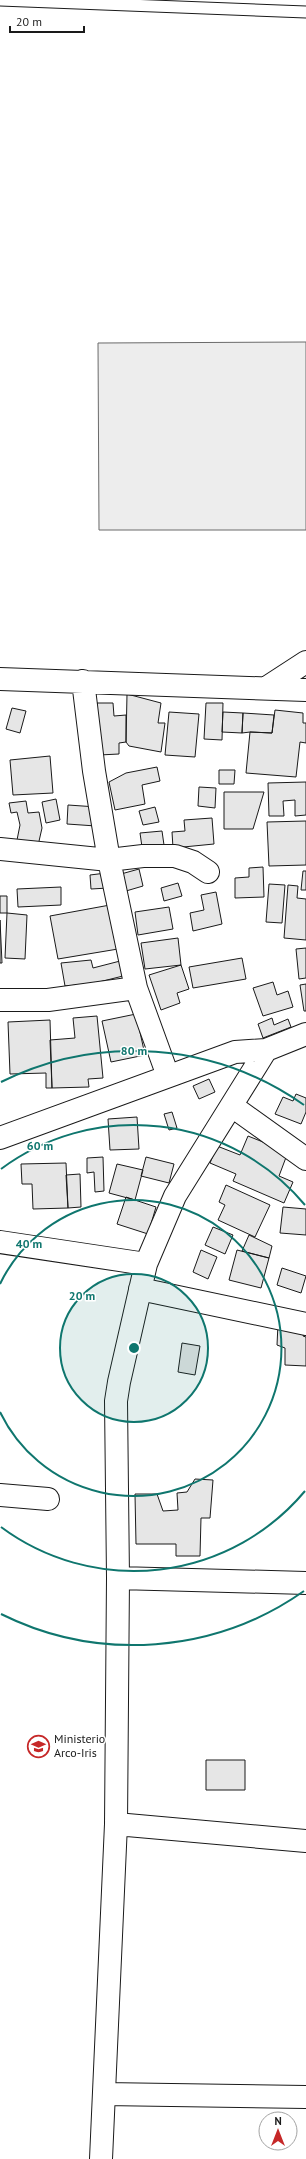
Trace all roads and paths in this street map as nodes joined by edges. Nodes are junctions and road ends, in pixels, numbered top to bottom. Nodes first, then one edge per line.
1 (0, 0) edge
2 (306, 12) edge
3 (306, 662) edge
4 (0, 679) edge
5 (83, 681) junction
6 (266, 688) junction
7 (306, 690) edge
8 (0, 849) edge
9 (109, 860) junction
10 (208, 872) dead end
11 (136, 988) junction
12 (0, 1000) edge
13 (306, 1034) edge
14 (266, 1050) junction
15 (168, 1076) junction
16 (232, 1106) junction
17 (0, 1138) edge
18 (306, 1159) edge
19 (0, 1242) edge
20 (146, 1264) junction
21 (140, 1289) junction
22 (306, 1324) edge
23 (0, 1495) edge
24 (48, 1499) dead end
25 (118, 1578) junction
26 (306, 1583) edge
27 (116, 1824) junction
28 (306, 1841) edge
29 (104, 2094) junction
30 (306, 2097) edge
31 (101, 2159) edge

1 - 2 lane
3 - 6 street
4 - 5 street
5 - 6 street
5 - 9 street
6 - 7 street
8 - 9 street
9 - 10 street
9 - 11 street
11 - 12 street
11 - 15 street
13 - 14 street
14 - 15 street
14 - 16 street
15 - 17 street
16 - 18 street
16 - 20 street
19 - 20 street
20 - 21 street
21 - 22 street
21 - 25 street
23 - 24 street
25 - 26 street
25 - 27 street
27 - 28 street
27 - 29 street
29 - 30 street
29 - 31 street

